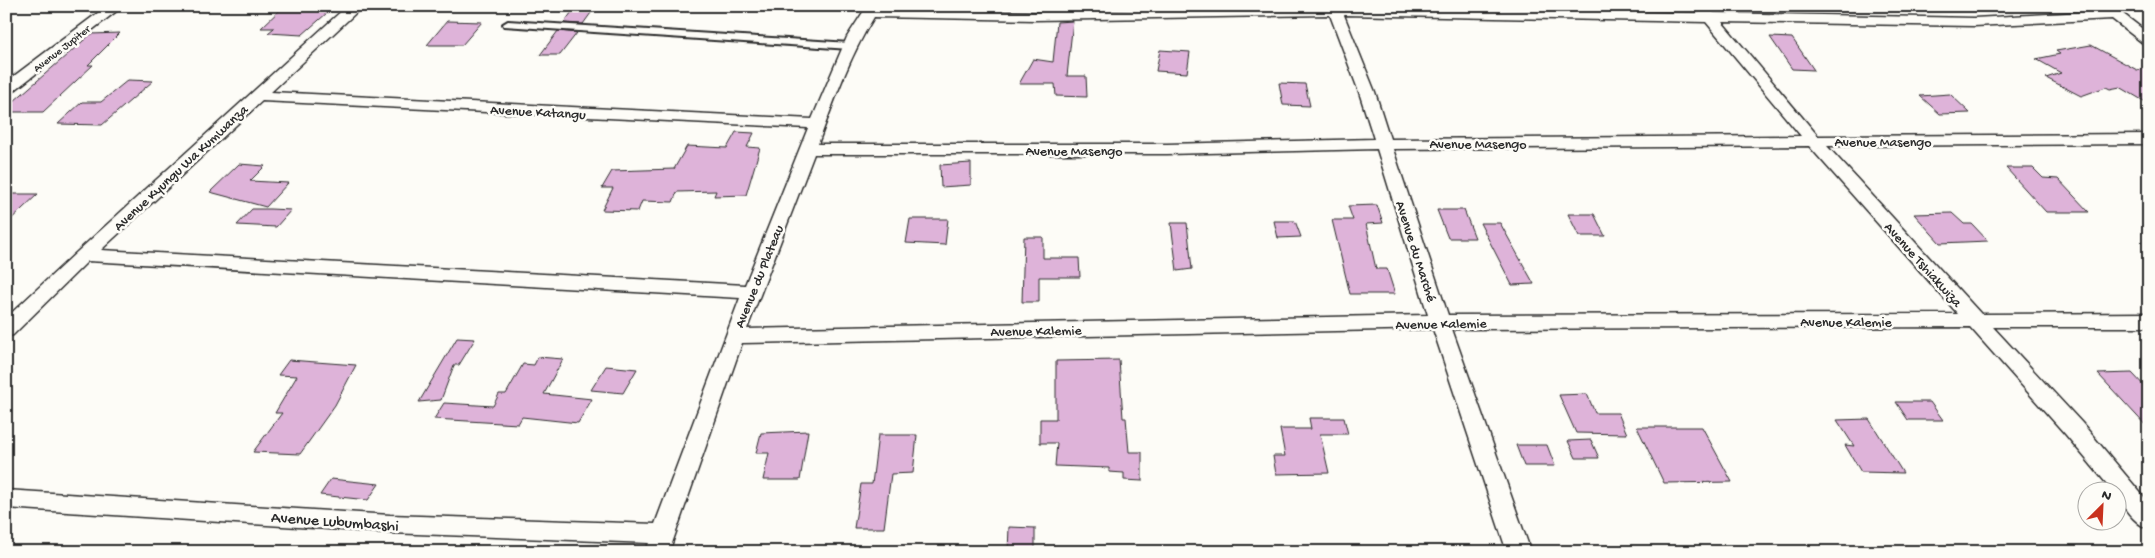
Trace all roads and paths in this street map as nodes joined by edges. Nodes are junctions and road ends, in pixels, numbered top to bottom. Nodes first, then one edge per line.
1 (116, 6) edge
2 (356, 6) edge
3 (872, 9) edge
4 (1334, 9) edge
5 (2110, 10) edge
6 (1706, 12) edge
7 (508, 24) dead end
8 (2149, 41) edge
9 (850, 46) junction
10 (6, 90) edge
11 (258, 96) junction
12 (818, 124) junction
13 (2149, 139) edge
14 (1813, 141) junction
15 (1382, 144) junction
16 (808, 149) junction
17 (84, 255) junction
18 (751, 292) junction
19 (2149, 320) edge
20 (1976, 321) junction
21 (1440, 322) junction
22 (6, 330) edge
23 (734, 336) junction
24 (6, 499) edge
25 (2149, 520) edge
26 (661, 543) edge
27 (1519, 552) edge

1 - 10 street, Avenue Jupiter
2 - 11 street, Avenue Kyungu Wa Kumwanza
3 - 4 street
3 - 9 street, Avenue du Plateau
4 - 6 street
4 - 15 street, Avenue du Marché
5 - 6 street
5 - 8 street
6 - 14 street, Avenue Tshiakwiza
7 - 9 street
9 - 12 street, Avenue du Plateau
11 - 12 street, Avenue Katangu
11 - 17 street, Avenue Kyungu Wa Kumwanza
12 - 16 street, Avenue du Plateau
13 - 14 street, Avenue Masengo
14 - 15 street, Avenue Masengo
14 - 20 street, Avenue Tshiakwiza
15 - 16 street, Avenue Masengo
15 - 21 street, Avenue du Marché
16 - 18 street, Avenue du Plateau
17 - 18 street
17 - 22 street, Avenue Kyungu Wa Kumwanza
18 - 23 street, Avenue du Plateau
19 - 20 street, Avenue Kalemie
20 - 21 street, Avenue Kalemie
20 - 25 street, Avenue Tshiakwiza
21 - 23 street, Avenue Kalemie
21 - 27 street, Avenue du Marché
23 - 26 street, Avenue du Plateau
24 - 26 street, Avenue Lubumbashi

